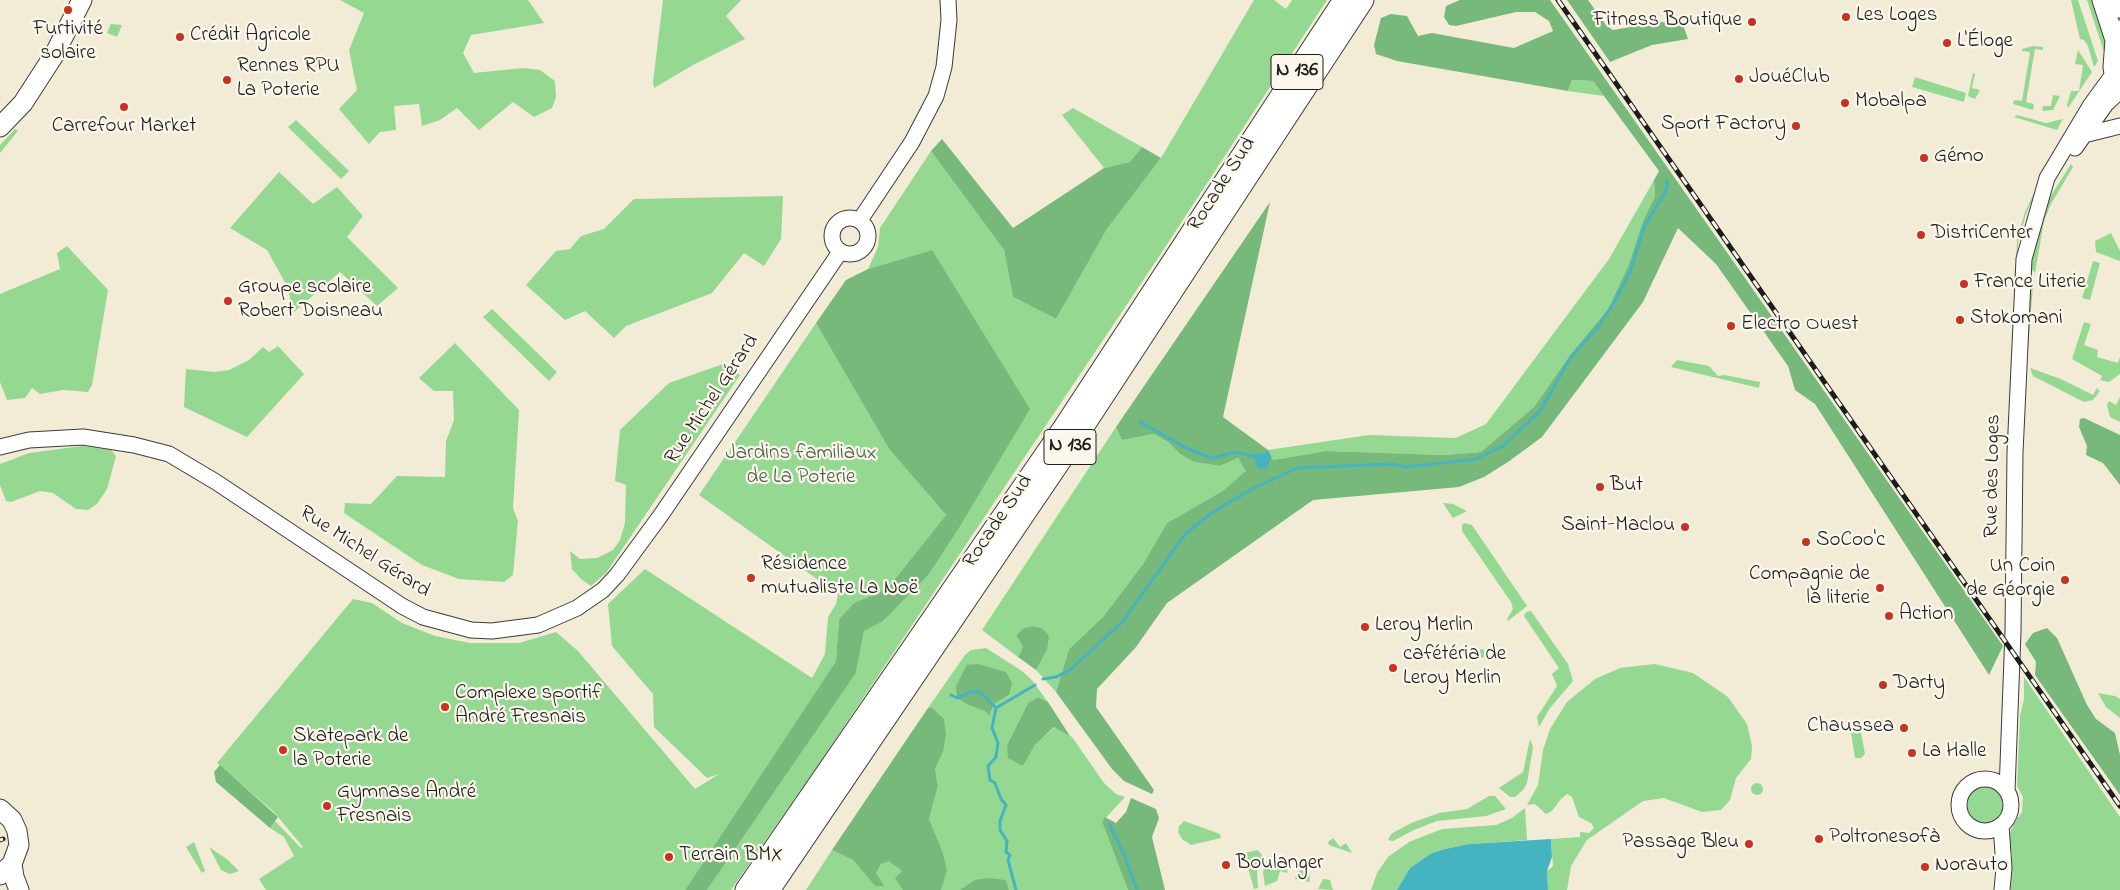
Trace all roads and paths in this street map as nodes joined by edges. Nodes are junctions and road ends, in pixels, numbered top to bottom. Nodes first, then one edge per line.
1 (82, 0) edge
2 (948, 0) edge
3 (1344, 0) edge
4 (1364, 0) edge
5 (2102, 0) edge
6 (2116, 0) edge
7 (2120, 8) edge
8 (2117, 35) edge
9 (2118, 83) edge
10 (2120, 126) edge
11 (0, 127) edge
12 (2084, 135) junction
13 (2042, 194) junction
14 (860, 220) junction
15 (840, 252) junction
16 (0, 447) edge
17 (2006, 761) junction
18 (1988, 779) junction
19 (2007, 791) junction
20 (0, 809) edge
21 (2001, 825) junction
22 (1982, 830) junction
23 (2003, 853) junction
24 (6, 870) edge
25 (19, 890) edge
26 (746, 890) edge
27 (769, 890) edge
28 (2002, 890) edge

1 - 11 main road
2 - 14 street
3 - 26 highway, Rocade Sud / N 136
4 - 27 highway, Rocade Sud / N 136
5 - 8 main road
6 - 7 main road
8 - 9 main road
9 - 12 street, Rue des Loges
9 - 13 street, Rue des Loges
10 - 12 street
12 - 13 street, Rue des Loges
13 - 17 street, Rue des Loges
14 - 15 street
14 - 15 street
15 - 16 street, Rue Michel Gérard
17 - 18 street
17 - 19 street, Rue des Loges
18 - 19 street
18 - 22 street
19 - 21 street
20 - 24 main road
21 - 22 street
21 - 23 street
22 - 23 street
23 - 28 street
24 - 25 main road

